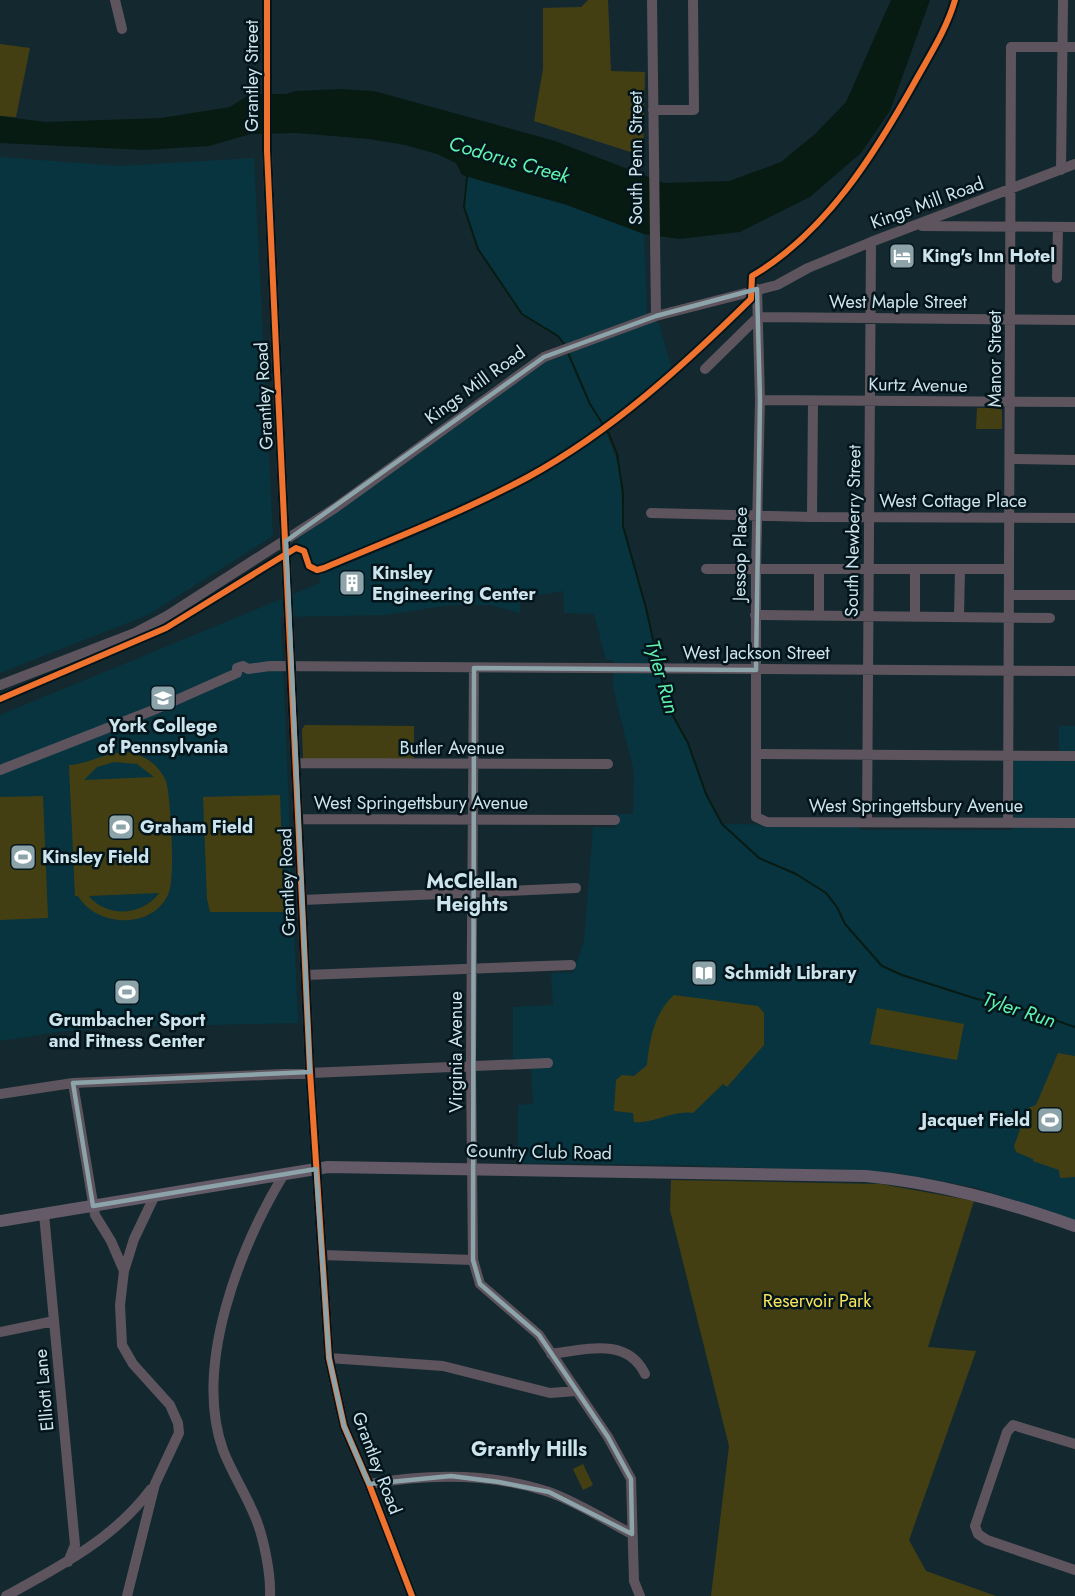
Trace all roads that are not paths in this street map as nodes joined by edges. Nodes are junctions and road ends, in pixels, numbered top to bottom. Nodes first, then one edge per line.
1 (115, 0) edge
2 (267, 0) edge
3 (652, 0) edge
4 (693, 0) edge
5 (1063, 0) edge
6 (122, 29) dead end
7 (1063, 47) junction
8 (1075, 47) edge
9 (652, 110) junction
10 (267, 152) joint
11 (1075, 165) edge
12 (1061, 170) junction
13 (1010, 190) junction
14 (913, 226) junction
15 (1012, 226) junction
16 (1058, 227) junction
17 (1075, 227) edge
18 (871, 242) junction
19 (1057, 278) dead end
20 (777, 285) junction
21 (757, 289) junction
22 (758, 304) junction
23 (656, 316) junction
24 (758, 317) junction
25 (871, 317) junction
26 (1011, 319) junction
27 (1075, 320) edge
28 (705, 369) dead end
29 (760, 400) junction
30 (871, 401) junction
31 (813, 402) junction
32 (1011, 402) junction
33 (1075, 402) edge
34 (1011, 459) junction
35 (1075, 460) edge
36 (651, 513) dead end
37 (757, 516) junction
38 (812, 517) junction
39 (869, 518) junction
40 (1009, 518) junction
41 (1075, 518) edge
42 (286, 541) junction
43 (756, 568) junction
44 (868, 568) junction
45 (706, 569) dead end
46 (819, 569) junction
47 (915, 569) junction
48 (960, 569) junction
49 (1009, 569) junction
50 (1009, 595) junction
51 (1075, 595) edge
52 (755, 615) junction
53 (819, 616) junction
54 (915, 616) junction
55 (868, 617) junction
56 (959, 617) junction
57 (1009, 618) junction
58 (1050, 618) dead end
59 (293, 667) junction
60 (474, 668) junction
61 (756, 670) junction
62 (868, 671) junction
63 (1008, 671) junction
64 (1075, 671) edge
65 (0, 685) edge
66 (756, 754) junction
67 (867, 755) junction
68 (1008, 756) junction
69 (1075, 756) edge
70 (297, 763) junction
71 (473, 764) junction
72 (608, 764) dead end
73 (0, 770) edge
74 (299, 819) junction
75 (473, 819) junction
76 (615, 820) dead end
77 (758, 820) joint
78 (867, 822) junction
79 (1008, 822) junction
80 (1075, 823) edge
81 (576, 888) dead end
82 (473, 893) junction
83 (302, 900) junction
84 (572, 965) dead end
85 (472, 968) junction
86 (306, 975) junction
87 (548, 1063) dead end
88 (471, 1066) junction
89 (310, 1072) junction
90 (73, 1083) junction
91 (0, 1094) edge
92 (316, 1169) junction
93 (471, 1169) junction
94 (284, 1174) junction
95 (155, 1195) junction
96 (93, 1206) junction
97 (44, 1214) junction
98 (0, 1221) edge
99 (1075, 1226) edge
100 (321, 1255) junction
101 (473, 1260) junction
102 (124, 1271) junction
103 (54, 1321) junction
104 (0, 1332) edge
105 (551, 1354) junction
106 (329, 1358) junction
107 (645, 1374) dead end
108 (576, 1391) junction
109 (1075, 1444) edge
110 (155, 1484) junction
111 (369, 1484) junction
112 (632, 1534) junction
113 (69, 1562) junction
114 (1075, 1570) edge
115 (6, 1596) edge
116 (127, 1596) edge
117 (270, 1596) edge
118 (412, 1596) edge
119 (640, 1596) edge

1 - 6 street
2 - 10 street, Grantley Street
3 - 9 street, South Penn Street
4 - 9 street
5 - 7 street
7 - 8 street
7 - 12 street
7 - 13 street, Manor Street
9 - 23 street, South Penn Street
10 - 42 street, Grantley Road
11 - 12 street, Kings Mill Road
12 - 13 street, Kings Mill Road
13 - 14 street, Kings Mill Road
13 - 15 street, Manor Street
14 - 15 street
14 - 18 street, Kings Mill Road
15 - 16 street
15 - 26 street, Manor Street
16 - 17 street
16 - 19 street
18 - 20 street, Kings Mill Road
18 - 25 street, South Newberry Street
20 - 21 street, Kings Mill Road
20 - 22 street
21 - 22 street, Jessop Place
21 - 23 street, Kings Mill Road
22 - 24 street, Jessop Place
23 - 42 street, Kings Mill Road
24 - 25 street, West Maple Street
24 - 28 street
24 - 29 street, Jessop Place
25 - 26 street, West Maple Street
25 - 30 street, South Newberry Street
26 - 27 street, West Maple Street
26 - 32 street, Manor Street
29 - 31 street, Kurtz Avenue
29 - 37 street, Jessop Place
30 - 31 street, Kurtz Avenue
30 - 32 street, Kurtz Avenue
30 - 39 street, South Newberry Street
31 - 38 street
32 - 33 street, Kurtz Avenue
32 - 34 street, Manor Street
34 - 35 street
34 - 40 street, Manor Street
36 - 37 street, West Cottage Place
37 - 38 street, West Cottage Place
37 - 43 street, Jessop Place
38 - 39 street, West Cottage Place
39 - 40 street, West Cottage Place
39 - 44 street, South Newberry Street
40 - 41 street, West Cottage Place
40 - 49 street, Manor Street
42 - 59 street, Grantley Road
42 - 65 street, Kings Mill Road
43 - 45 street
43 - 46 street
43 - 52 street, Jessop Place
44 - 46 street
44 - 47 street
44 - 55 street, South Newberry Street
46 - 53 street
47 - 48 street
47 - 54 street
48 - 49 street
48 - 56 street
49 - 50 street, Manor Street
50 - 51 street
50 - 57 street, Manor Street
52 - 53 street
52 - 61 street, Jessop Place
53 - 55 street
54 - 55 street
54 - 56 street
55 - 62 street, South Newberry Street
56 - 57 street
57 - 58 street
57 - 63 street, Manor Street
59 - 60 street, West Jackson Street
59 - 70 street, Grantley Road
59 - 73 street, West Jackson Street
60 - 61 street, West Jackson Street
60 - 71 street, Virginia Avenue
61 - 62 street, West Jackson Street
61 - 66 street, Jessop Place
62 - 63 street, West Jackson Street
62 - 67 street, South Newberry Street
63 - 64 street, West Jackson Street
63 - 68 street, Manor Street
66 - 67 street
66 - 77 street, Jessop Place
67 - 68 street
67 - 78 street, South Newberry Street
68 - 69 street
68 - 79 street, Manor Street
70 - 71 street, Butler Avenue
70 - 74 street, Grantley Road
71 - 72 street, Butler Avenue
71 - 75 street, Virginia Avenue
74 - 75 street, West Springettsbury Avenue
74 - 83 street, Grantley Road
75 - 76 street, West Springettsbury Avenue
75 - 82 street, Virginia Avenue
77 - 78 street, West Springettsbury Avenue
78 - 79 street, West Springettsbury Avenue
79 - 80 street, West Springettsbury Avenue
81 - 82 street
82 - 83 street
82 - 85 street, Virginia Avenue
83 - 86 street, Grantley Road
84 - 85 street
85 - 86 street
85 - 88 street, Virginia Avenue
86 - 89 street, Grantley Road
87 - 88 street
88 - 89 street
88 - 93 street, Virginia Avenue
89 - 90 street
89 - 92 street, Grantley Road
90 - 91 street
90 - 96 street
92 - 93 main road, Country Club Road
92 - 94 main road, Country Club Road
92 - 100 street, Grantley Road
93 - 99 main road, Country Club Road
93 - 101 street, Virginia Avenue
94 - 95 main road, Country Club Road
94 - 117 street
95 - 96 main road, Country Club Road
95 - 102 street
96 - 97 main road, Country Club Road
96 - 102 street
97 - 98 main road, Country Club Road
97 - 103 street, Elliott Lane
100 - 101 street
100 - 106 street, Grantley Road
101 - 105 street, Virginia Avenue
102 - 110 street
103 - 104 street
103 - 113 street, Elliott Lane
105 - 107 street
105 - 108 street, Virginia Avenue
106 - 108 street
106 - 111 street, Grantley Road
108 - 112 street, Virginia Avenue
109 - 114 street
110 - 113 street
110 - 116 street
111 - 112 street
111 - 118 street, Grantley Road
112 - 119 street, Virginia Avenue
113 - 115 street

